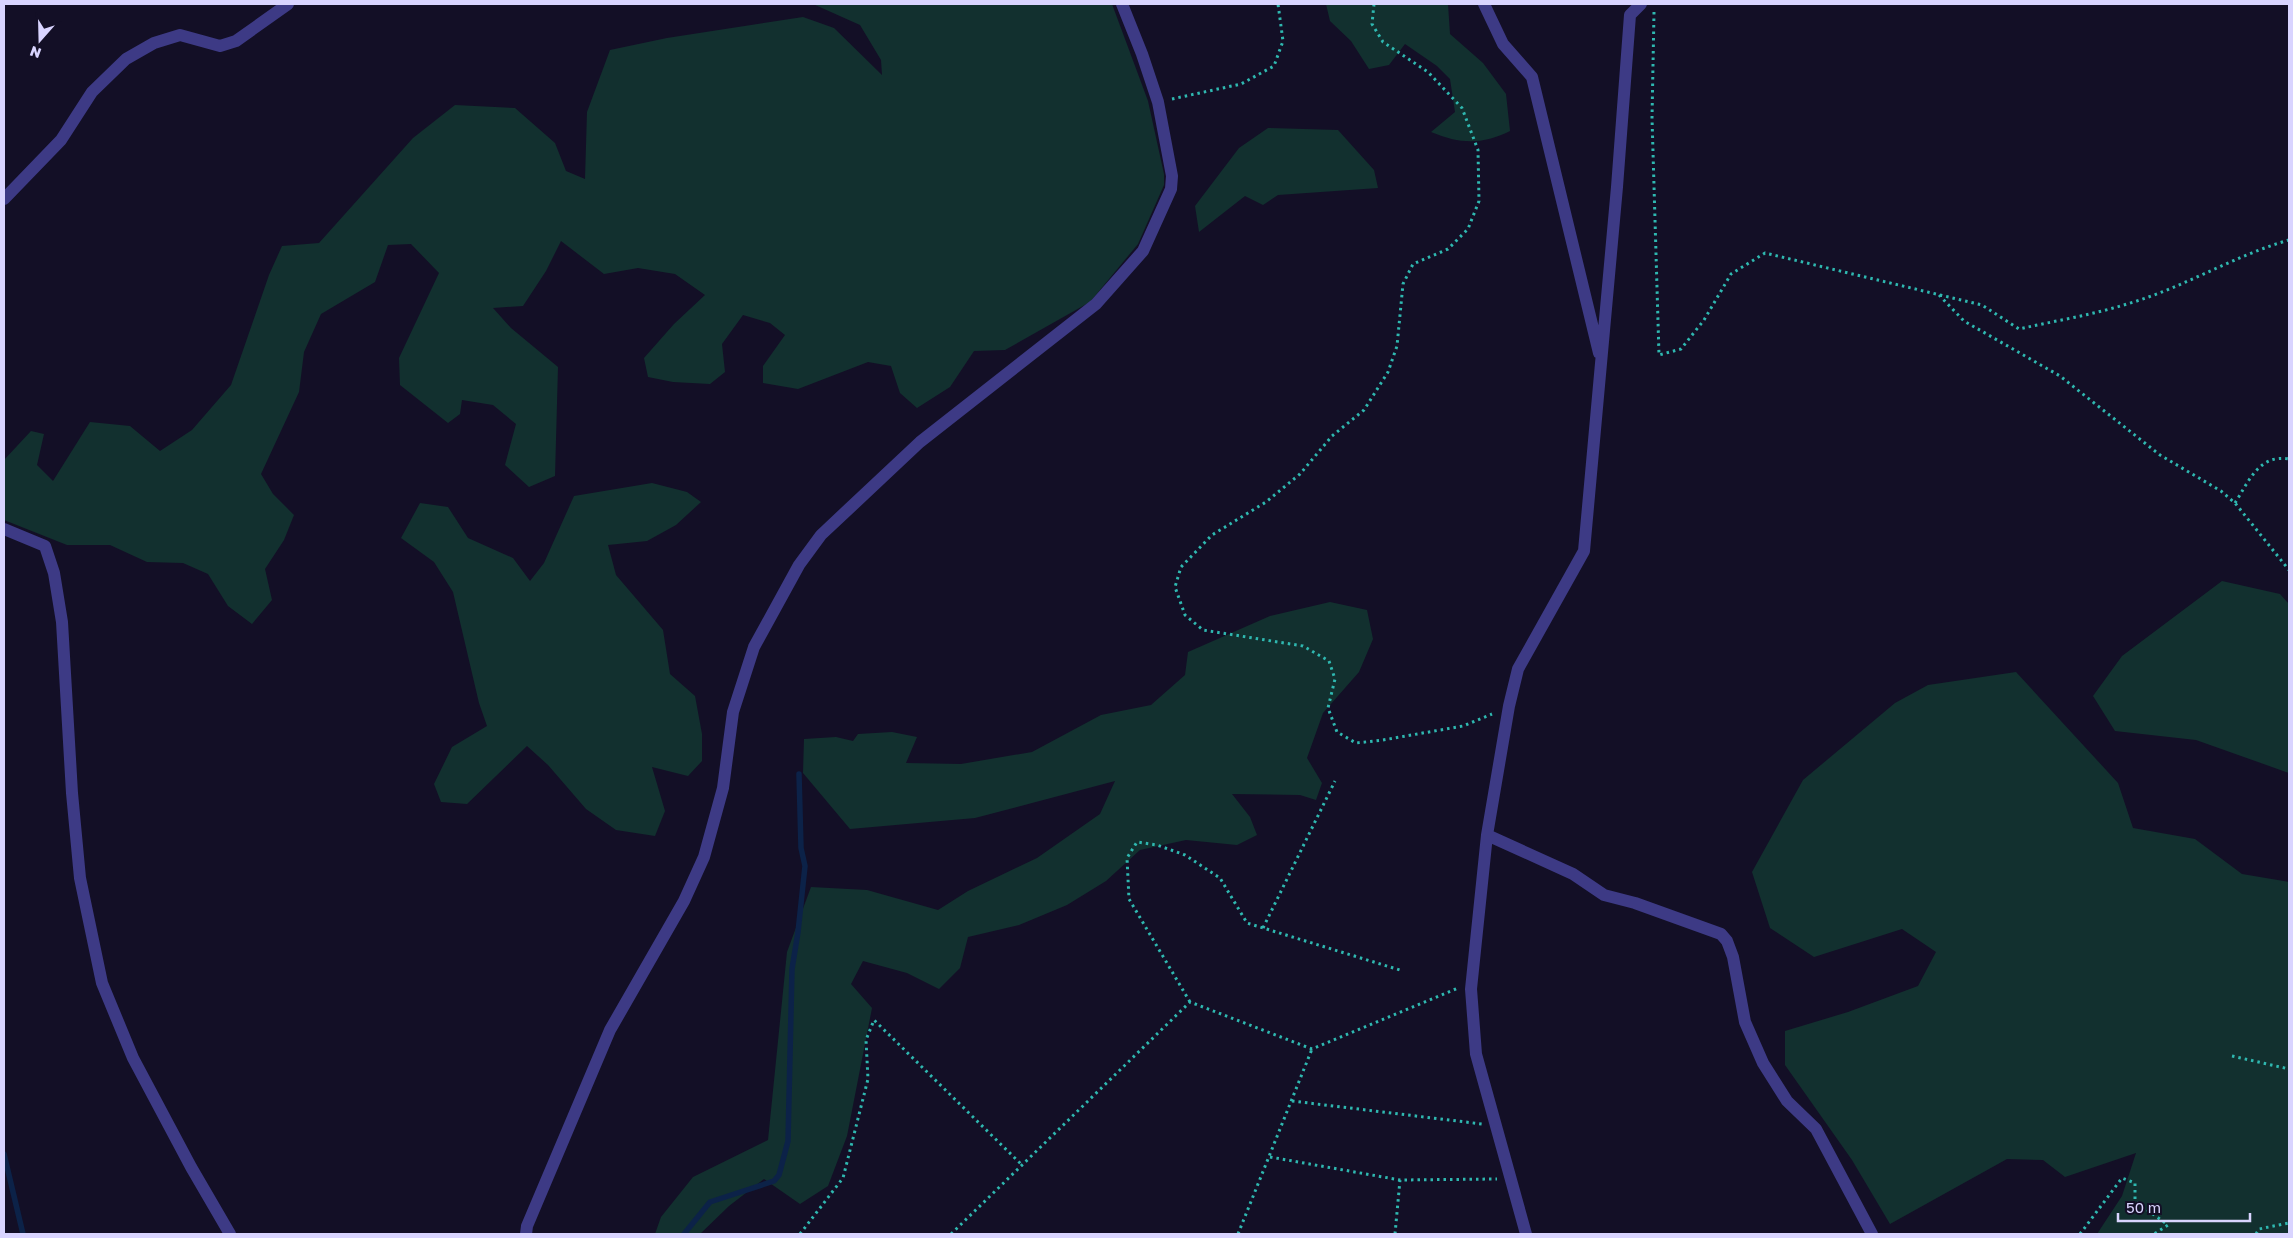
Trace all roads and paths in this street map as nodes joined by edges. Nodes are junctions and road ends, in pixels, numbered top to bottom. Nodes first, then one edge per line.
1 (288, 4) edge
2 (1122, 4) edge
3 (1278, 4) edge
4 (1374, 4) edge
5 (1484, 4) edge
6 (1641, 4) edge
7 (1654, 4) edge
8 (1158, 102) junction
9 (4, 199) edge
10 (2289, 240) edge
11 (1939, 294) junction
12 (1601, 363) junction
13 (2289, 459) edge
14 (2235, 503) junction
15 (4, 530) edge
16 (2289, 570) edge
17 (1509, 706) junction
18 (1335, 781) dead end
19 (1487, 835) junction
20 (1263, 928) junction
21 (1403, 971) dead end
22 (1472, 982) junction
23 (1190, 1002) junction
24 (1312, 1049) junction
25 (2232, 1056) dead end
26 (2289, 1069) edge
27 (1292, 1101) junction
28 (1495, 1123) junction
29 (1270, 1157) junction
30 (1022, 1166) junction
31 (1510, 1178) junction
32 (1400, 1180) junction
33 (2289, 1223) edge
34 (230, 1234) edge
35 (526, 1234) edge
36 (800, 1234) edge
37 (951, 1234) edge
38 (1238, 1234) edge
39 (1395, 1234) edge
40 (1526, 1234) edge
41 (1872, 1234) edge
42 (2080, 1234) edge
43 (2154, 1234) edge
44 (2256, 1234) edge

1 - 9 street
2 - 8 street
3 - 8 path
4 - 17 path
5 - 12 street
6 - 12 street
7 - 11 path
8 - 35 street
10 - 11 path
11 - 14 path
12 - 17 street
13 - 14 path
14 - 16 path
15 - 34 street
17 - 19 street
18 - 20 path
19 - 22 street
19 - 41 street
20 - 21 path
20 - 23 path
22 - 24 path
22 - 28 street
23 - 24 path
23 - 30 path
24 - 27 path
25 - 26 path
27 - 28 path
27 - 29 path
28 - 31 street
29 - 32 path
29 - 38 path
30 - 36 path
30 - 37 path
31 - 32 path
31 - 40 street
32 - 39 path
33 - 44 path
42 - 43 path

